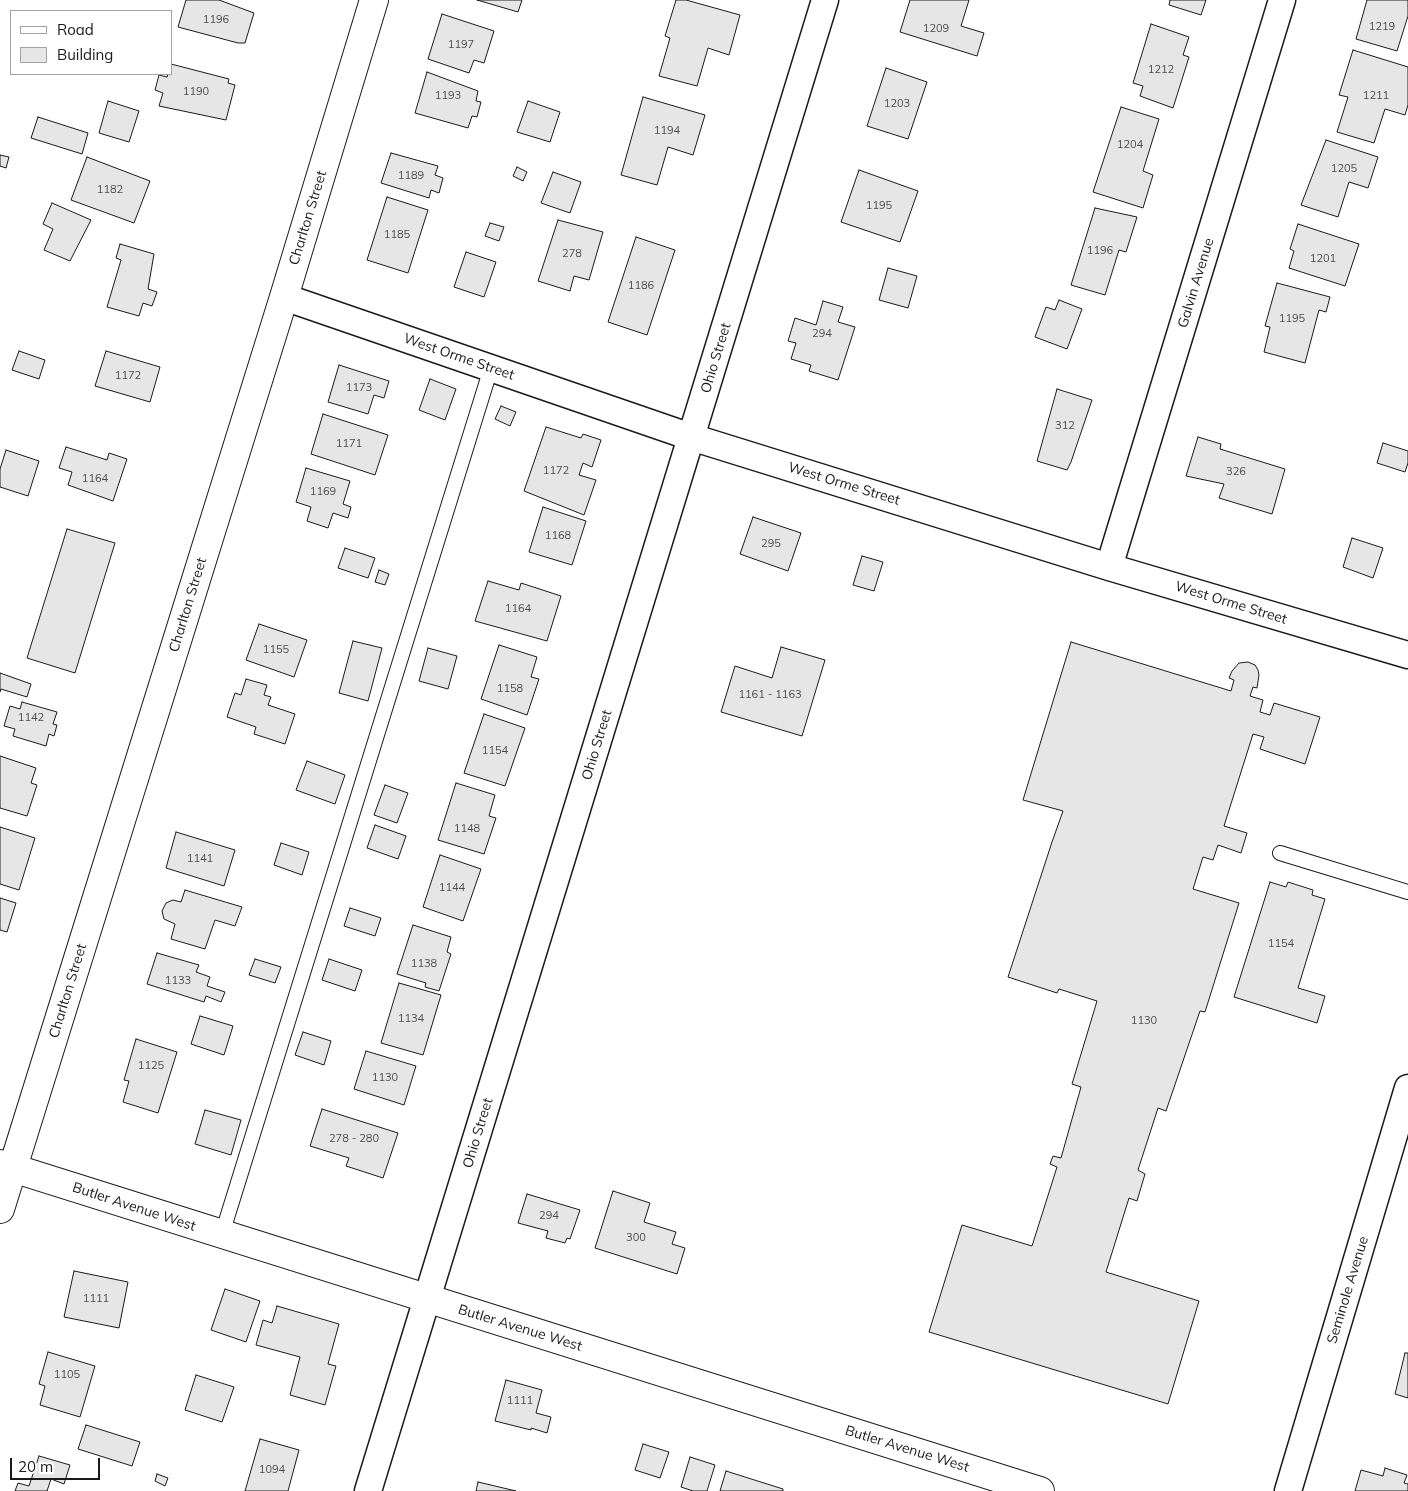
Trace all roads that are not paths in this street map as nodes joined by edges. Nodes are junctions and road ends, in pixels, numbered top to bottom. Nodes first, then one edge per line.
1 (374, 0) edge
2 (825, 0) edge
3 (1282, 0) edge
4 (284, 297) junction
5 (491, 368) junction
6 (691, 437) junction
7 (1109, 567) junction
8 (1408, 655) edge
9 (1280, 853) dead end
10 (1408, 892) edge
11 (1408, 1088) edge
12 (6, 1166) edge
13 (0, 1209) edge
14 (222, 1234) junction
15 (427, 1299) junction
16 (368, 1491) edge
17 (1040, 1491) edge
18 (1288, 1491) edge

1 - 4 street, Charlton Street
2 - 6 street, Ohio Street
3 - 7 street, Galvin Avenue
4 - 5 street, West Orme Street
4 - 12 street, Charlton Street
5 - 6 street, West Orme Street
5 - 14 lane
6 - 7 street, West Orme Street
6 - 15 street, Ohio Street
7 - 8 street, West Orme Street
9 - 10 lane
11 - 18 street, Seminole Avenue
12 - 13 street, Charlton Street
12 - 14 street, Butler Avenue West
14 - 15 street, Butler Avenue West
15 - 16 street, Ohio Street
15 - 17 street, Butler Avenue West

